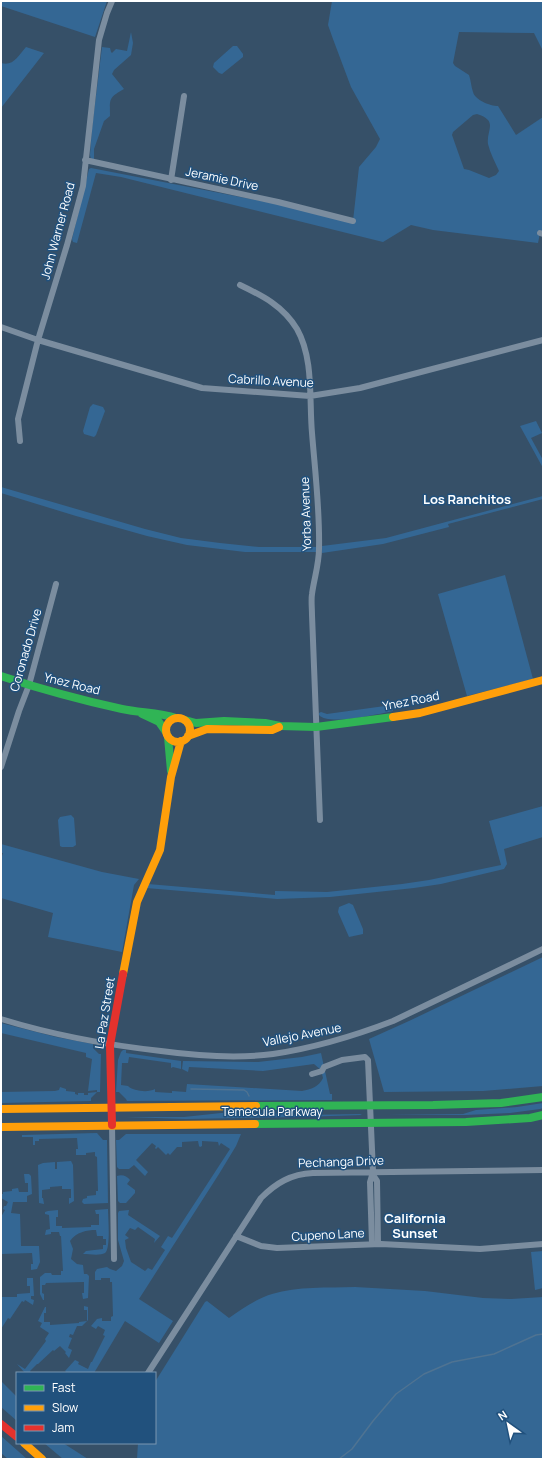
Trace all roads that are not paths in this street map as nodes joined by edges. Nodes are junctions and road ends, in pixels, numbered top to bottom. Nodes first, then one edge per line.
1 (112, 1) edge
2 (184, 96) dead end
3 (85, 160) junction
4 (171, 180) junction
5 (353, 221) dead end
6 (240, 285) dead end
7 (1, 327) edge
8 (38, 340) junction
9 (543, 340) edge
10 (310, 396) junction
11 (20, 441) dead end
12 (56, 584) dead end
13 (1, 676) edge
14 (543, 680) edge
15 (28, 685) junction
16 (137, 712) junction
17 (176, 718) junction
18 (185, 720) junction
19 (280, 726) junction
20 (316, 727) junction
21 (167, 735) junction
22 (184, 739) junction
23 (1, 768) edge
24 (171, 778) junction
25 (320, 820) dead end
26 (543, 949) edge
27 (1, 1019) edge
28 (110, 1045) junction
29 (312, 1074) dead end
30 (543, 1097) edge
31 (370, 1104) junction
32 (111, 1107) junction
33 (1, 1109) edge
34 (543, 1115) edge
35 (371, 1123) junction
36 (112, 1125) junction
37 (1, 1127) edge
38 (543, 1170) edge
39 (373, 1173) junction
40 (236, 1236) junction
41 (375, 1244) junction
42 (543, 1244) edge
43 (114, 1259) dead end
44 (149, 1372) edge
45 (1, 1424) edge
46 (16, 1436) edge
47 (25, 1444) edge
48 (42, 1459) edge

1 - 3 street, John Warner Road
2 - 4 street
3 - 4 street, Jeramie Drive
3 - 8 street, John Warner Road
4 - 5 street, Jeramie Drive
6 - 10 street, Yorba Avenue
7 - 8 street, Cabrillo Avenue
8 - 10 street, Cabrillo Avenue
8 - 11 street, John Warner Road
9 - 10 street, Cabrillo Avenue
10 - 20 street, Yorba Avenue
12 - 15 street, Coronado Drive
13 - 15 main road, Ynez Road
14 - 20 main road, Ynez Road
15 - 16 main road, Ynez Road
15 - 23 street, Coronado Drive
16 - 17 main road, Ynez Road
16 - 21 main road, Ynez Road
17 - 18 main road
17 - 21 main road
18 - 19 main road, Ynez Road
18 - 22 main road
19 - 20 main road, Ynez Road
19 - 22 main road, Ynez Road
20 - 25 street, Yorba Avenue
21 - 22 main road
21 - 24 main road, La Paz Street
22 - 24 main road, La Paz Street
24 - 28 main road, La Paz Street
26 - 28 street, Vallejo Avenue
27 - 28 street, Vallejo Avenue
28 - 32 main road, La Paz Street
29 - 31 street
30 - 31 main road, Temecula Parkway
31 - 32 main road, Temecula Parkway
31 - 35 street
32 - 33 main road, Temecula Parkway
32 - 36 main road, La Paz Street
34 - 35 main road, Temecula Parkway
35 - 36 main road, Temecula Parkway
35 - 39 street
36 - 37 main road, Temecula Parkway
36 - 43 street, La Paz Street
38 - 39 street, Pechanga Drive
39 - 40 street, Pechanga Drive
39 - 41 street
40 - 41 street, Cupeno Lane
40 - 44 street, Pechanga Drive
41 - 42 street, Cupeno Lane
45 - 46 main road
47 - 48 main road

